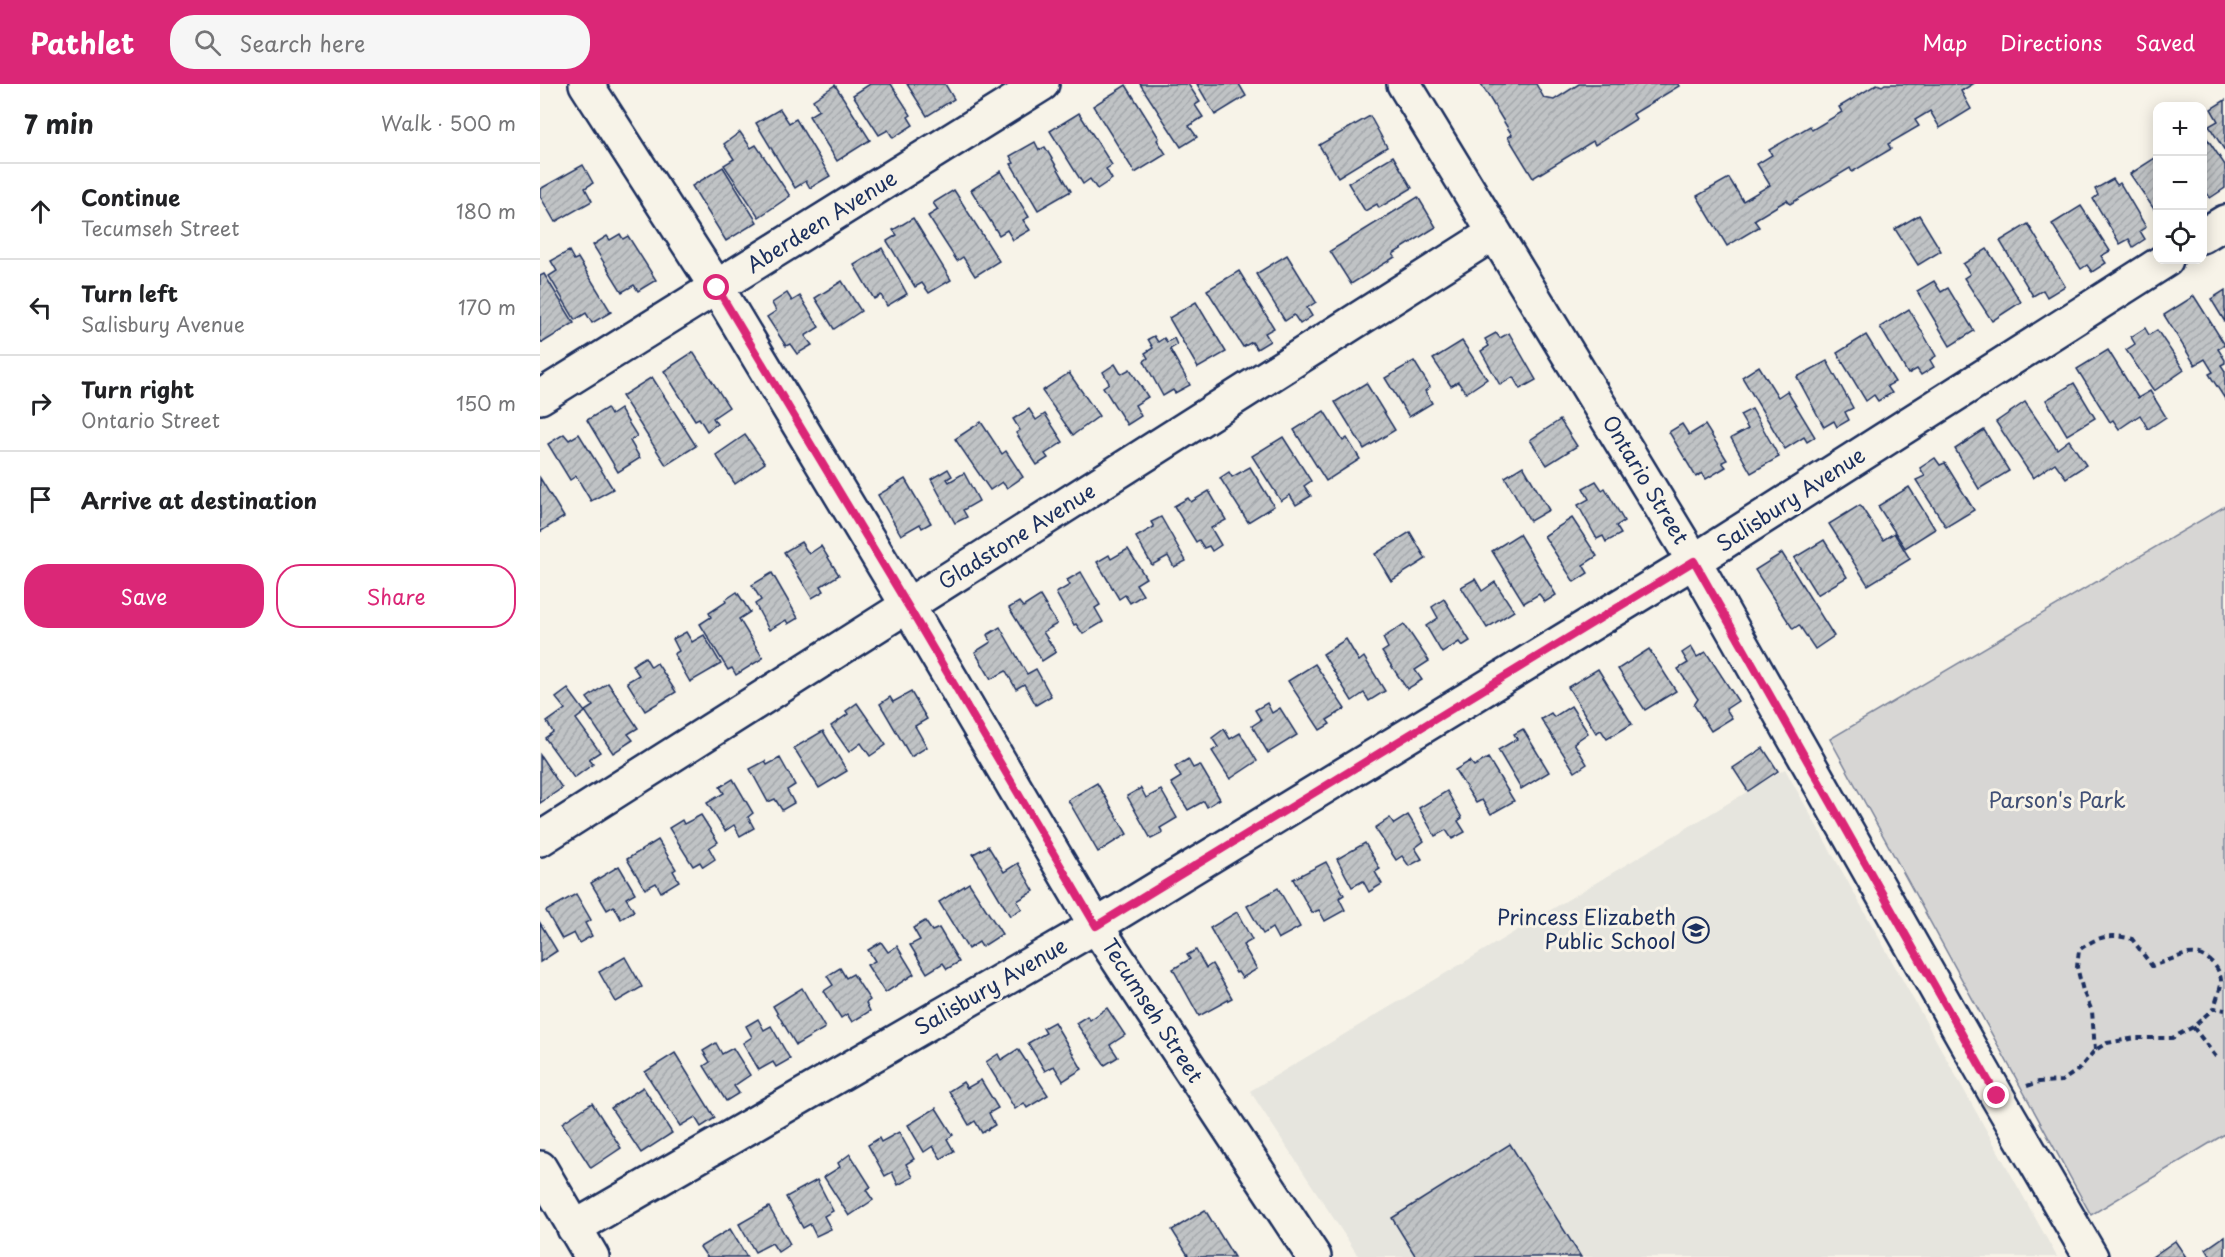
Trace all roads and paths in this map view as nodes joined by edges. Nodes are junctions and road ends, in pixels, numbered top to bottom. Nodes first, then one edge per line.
1 (586, 84) edge
2 (1042, 84) edge
3 (1404, 84) edge
4 (2225, 222) edge
5 (1494, 233) junction
6 (2207, 233) edge
7 (2160, 264) edge
8 (717, 288) junction
9 (540, 397) edge
10 (1694, 561) junction
11 (908, 606) junction
12 (540, 839) edge
13 (1096, 926) junction
14 (2214, 1008) junction
15 (2225, 1010) edge
16 (2193, 1027) junction
17 (2095, 1050) junction
18 (2217, 1058) dead end
19 (1997, 1096) junction
20 (540, 1168) edge
21 (574, 1228) junction
22 (592, 1257) edge
23 (1314, 1257) edge
24 (2091, 1257) edge

1 - 8 street, Tecumseh Street
2 - 8 street, Aberdeen Avenue
3 - 5 street, Ontario Street
4 - 6 street
5 - 10 street, Ontario Street
5 - 11 street, Gladstone Avenue
7 - 10 street, Salisbury Avenue
8 - 9 street, Aberdeen Avenue
8 - 11 street, Tecumseh Street
10 - 13 street, Salisbury Avenue
10 - 19 street, Ontario Street
11 - 12 street, Gladstone Avenue
11 - 13 street, Tecumseh Street
13 - 21 street, Salisbury Avenue
13 - 23 street, Tecumseh Street
14 - 15 path
14 - 16 path
14 - 17 path
16 - 17 path
16 - 18 path
17 - 19 path
19 - 24 street, Ontario Street
20 - 21 street
21 - 22 street

